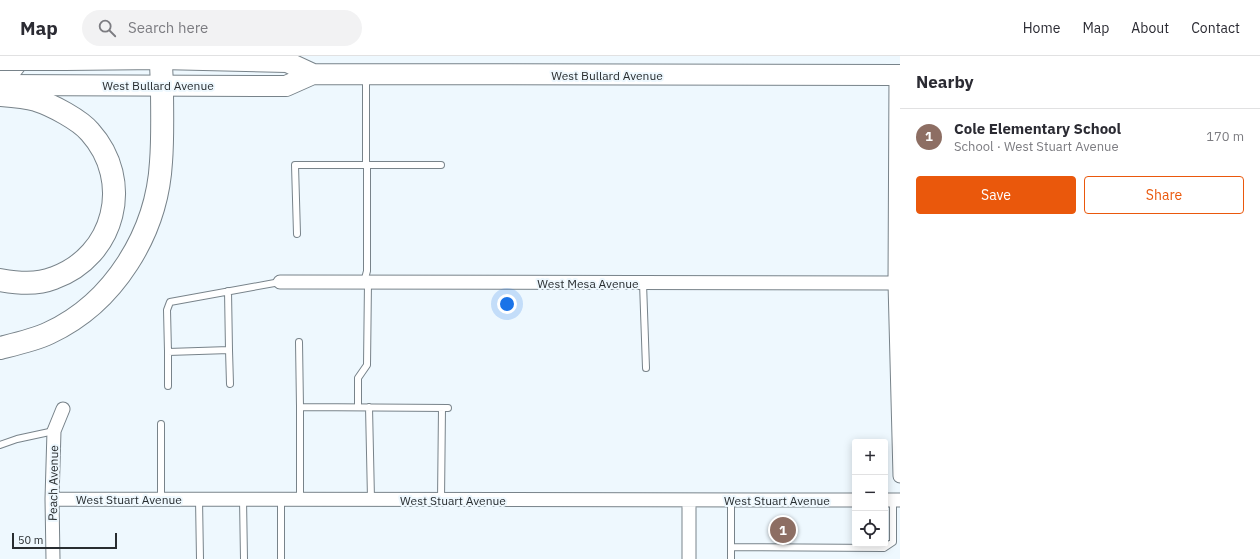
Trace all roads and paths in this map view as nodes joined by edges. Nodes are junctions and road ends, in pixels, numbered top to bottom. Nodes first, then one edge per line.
1 (21, 56) edge
2 (162, 57) edge
3 (0, 60) edge
4 (313, 74) junction
5 (366, 74) junction
6 (898, 75) edge
7 (0, 84) edge
8 (162, 85) junction
9 (41, 92) junction
10 (0, 95) edge
11 (367, 164) junction
12 (441, 165) dead end
13 (898, 182) edge
14 (297, 234) dead end
15 (898, 270) edge
16 (0, 280) edge
17 (280, 282) joint
18 (366, 282) junction
19 (643, 283) junction
20 (895, 284) junction
21 (228, 291) junction
22 (299, 342) dead end
23 (0, 348) edge
24 (229, 350) junction
25 (168, 352) junction
26 (646, 368) dead end
27 (230, 384) dead end
28 (168, 386) dead end
29 (300, 407) junction
30 (358, 407) junction
31 (369, 407) junction
32 (63, 409) dead end
33 (161, 424) dead end
34 (54, 431) junction
35 (0, 445) edge
36 (900, 476) edge
37 (52, 499) junction
38 (161, 499) junction
39 (199, 499) junction
40 (243, 500) junction
41 (281, 500) junction
42 (300, 500) junction
43 (371, 500) junction
44 (441, 500) junction
45 (689, 500) junction
46 (731, 500) junction
47 (852, 500) edge
48 (893, 500) edge
49 (731, 547) junction
50 (53, 559) edge
51 (200, 559) edge
52 (244, 559) edge
53 (282, 559) edge
54 (689, 559) edge
55 (731, 559) edge

1 - 7 highway
2 - 3 main road, West Bullard Avenue, bridge
2 - 4 main road, West Bullard Avenue
2 - 8 highway
4 - 5 main road, West Bullard Avenue
4 - 8 main road, West Bullard Avenue
5 - 6 main road, West Bullard Avenue
5 - 11 lane
6 - 13 street
7 - 9 main road, West Bullard Avenue
8 - 9 main road, West Bullard Avenue
8 - 23 highway
9 - 10 highway
9 - 16 highway
11 - 12 lane
11 - 14 lane
11 - 18 lane
13 - 15 street
15 - 20 street
17 - 18 street, West Mesa Avenue
17 - 21 lane
18 - 19 street, West Mesa Avenue
18 - 30 lane
19 - 20 street, West Mesa Avenue
19 - 26 lane
20 - 36 street
21 - 24 lane
21 - 25 lane
22 - 29 lane
24 - 25 lane
24 - 27 lane
25 - 28 lane
29 - 30 lane
29 - 42 lane
30 - 31 lane
31 - 43 lane
31 - 44 lane
32 - 34 street, Peach Avenue
33 - 38 lane
34 - 35 lane
34 - 37 street, Peach Avenue
37 - 38 street, West Stuart Avenue
37 - 50 street, Peach Avenue
38 - 39 street, West Stuart Avenue
39 - 40 street, West Stuart Avenue
39 - 51 lane
40 - 41 street, West Stuart Avenue
40 - 52 lane
41 - 42 street, West Stuart Avenue
41 - 53 lane
42 - 43 street, West Stuart Avenue
43 - 44 street, West Stuart Avenue
44 - 45 street, West Stuart Avenue
45 - 46 street, West Stuart Avenue
45 - 54 street
46 - 47 street, West Stuart Avenue
46 - 49 lane
48 - 49 lane
49 - 55 lane

